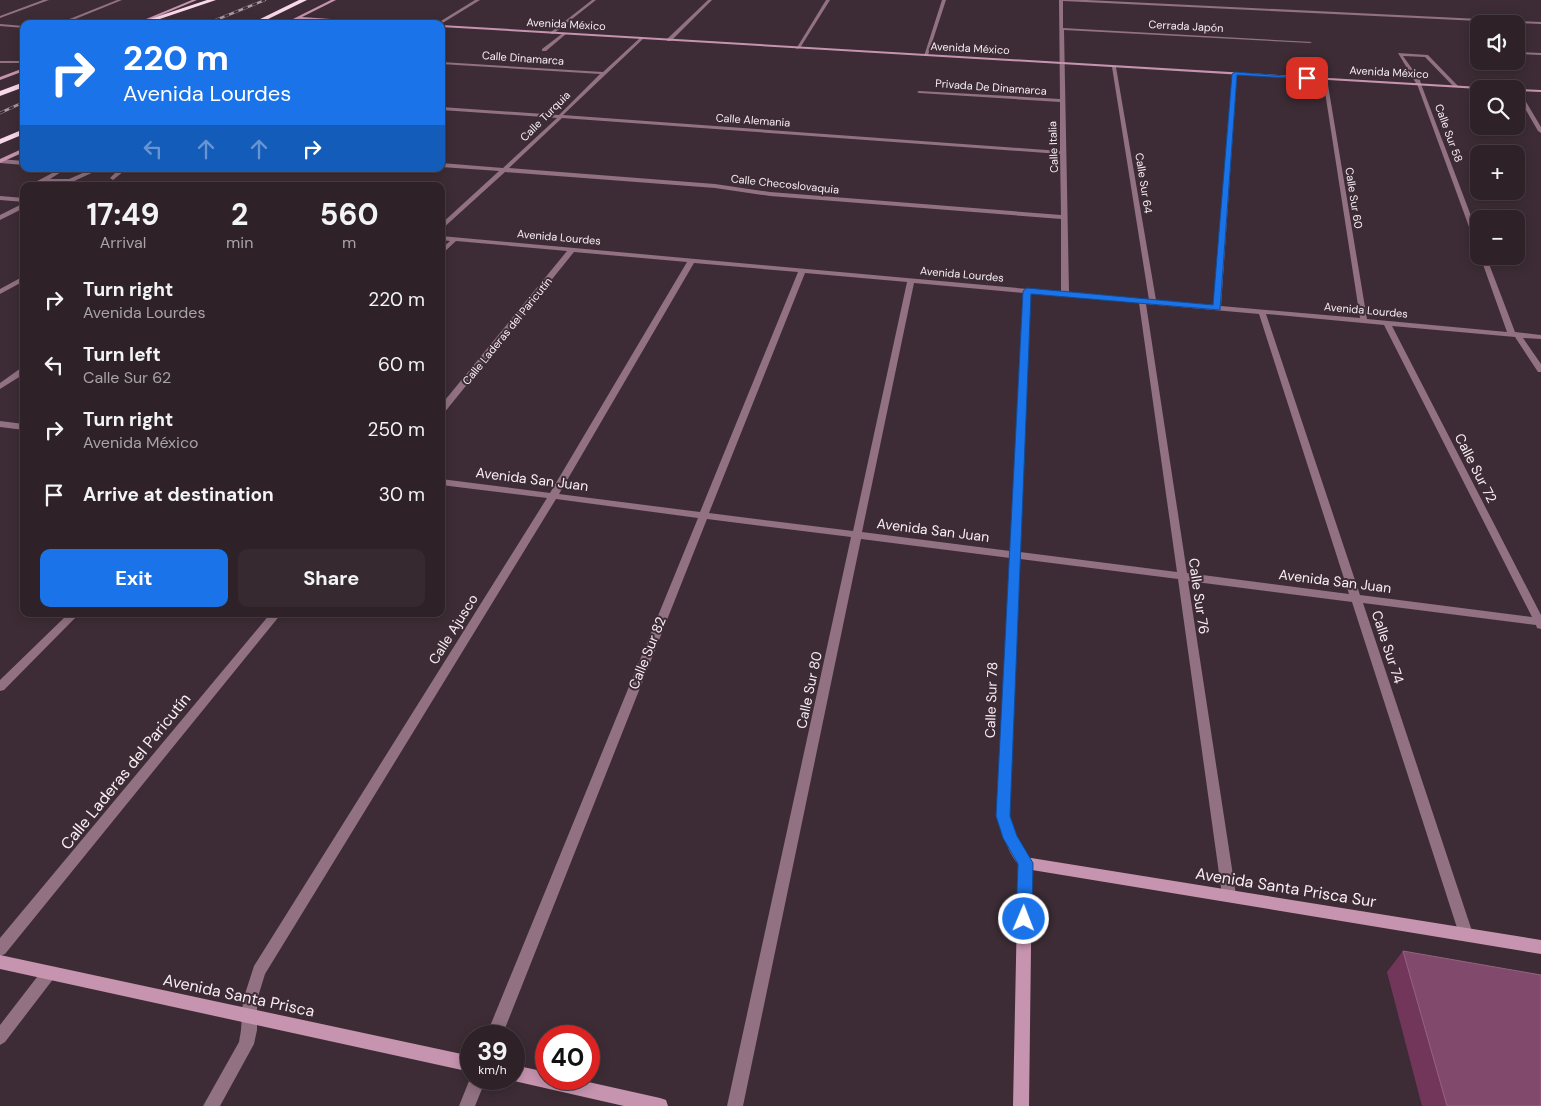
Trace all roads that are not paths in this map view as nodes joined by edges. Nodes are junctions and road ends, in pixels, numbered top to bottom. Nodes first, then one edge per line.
1 (47, 0) edge
2 (120, 0) edge
3 (195, 0) edge
4 (214, 0) edge
5 (224, 0) edge
6 (304, 0) edge
7 (334, 0) edge
8 (478, 0) edge
9 (594, 0) edge
10 (710, 0) edge
11 (828, 0) edge
12 (944, 0) edge
13 (1062, 0) edge
14 (0, 17) edge
15 (297, 18) junction
16 (68, 20) edge
17 (147, 20) edge
18 (150, 20) edge
19 (175, 20) dead end
20 (262, 20) edge
21 (293, 20) edge
22 (331, 20) edge
23 (445, 20) edge
24 (1541, 23) edge
25 (0, 25) edge
26 (445, 26) edge
27 (20, 27) edge
28 (1062, 29) junction
29 (552, 33) junction
30 (564, 34) junction
31 (641, 38) junction
32 (670, 40) junction
33 (1310, 42) dead end
34 (798, 48) junction
35 (544, 50) dead end
36 (1525, 53) edge
37 (1541, 54) edge
38 (926, 55) junction
39 (0, 62) edge
40 (20, 62) edge
41 (445, 63) edge
42 (1060, 64) junction
43 (1114, 67) junction
44 (20, 71) edge
45 (1412, 72) junction
46 (604, 73) junction
47 (1419, 73) dead end
48 (1235, 74) junction
49 (1436, 74) dead end
50 (1444, 74) junction
51 (0, 79) edge
52 (1325, 79) junction
53 (1419, 84) junction
54 (20, 86) edge
55 (1456, 86) junction
56 (1470, 87) edge
57 (1525, 90) edge
58 (1541, 91) edge
59 (919, 92) dead end
60 (0, 94) edge
61 (1061, 101) junction
62 (1525, 105) edge
63 (445, 108) edge
64 (561, 116) junction
65 (1541, 131) edge
66 (20, 133) edge
67 (0, 142) edge
68 (20, 152) edge
69 (1063, 153) junction
70 (0, 161) edge
71 (20, 163) edge
72 (445, 165) edge
73 (504, 170) junction
74 (58, 172) dead end
75 (91, 172) edge
76 (121, 172) edge
77 (113, 178) dead end
78 (42, 180) junction
79 (38, 182) edge
80 (0, 198) edge
81 (20, 200) edge
82 (20, 207) edge
83 (1064, 217) junction
84 (0, 218) edge
85 (1470, 222) edge
86 (445, 224) edge
87 (445, 239) edge
88 (454, 240) junction
89 (445, 248) edge
90 (572, 250) junction
91 (692, 260) junction
92 (1487, 265) edge
93 (802, 271) junction
94 (20, 280) edge
95 (911, 281) junction
96 (1027, 291) junction
97 (0, 292) edge
98 (1065, 294) junction
99 (1148, 302) junction
100 (1217, 308) junction
101 (1262, 312) junction
102 (1364, 321) junction
103 (1388, 323) junction
104 (1514, 334) junction
105 (1541, 336) edge
106 (1541, 370) edge
107 (20, 373) edge
108 (0, 387) edge
109 (445, 406) edge
110 (0, 424) edge
111 (20, 426) edge
112 (445, 482) edge
113 (553, 496) junction
114 (703, 515) junction
115 (858, 534) junction
116 (1014, 554) junction
117 (1182, 577) junction
118 (1356, 598) junction
119 (71, 617) edge
120 (274, 617) edge
121 (1540, 623) edge
122 (0, 687) edge
123 (1025, 863) junction
124 (1229, 895) junction
125 (1466, 934) junction
126 (1541, 947) edge
127 (0, 949) edge
128 (0, 962) edge
129 (49, 973) junction
130 (249, 1016) junction
131 (498, 1025) edge
132 (0, 1037) edge
133 (460, 1062) edge
134 (525, 1075) edge
135 (474, 1090) edge
136 (211, 1106) edge
137 (467, 1106) edge
138 (660, 1106) edge
139 (735, 1106) edge
140 (1021, 1106) edge

1 - 14 street
2 - 16 street
3 - 17 street
4 - 18 highway
5 - 19 highway
6 - 20 highway
7 - 15 street
8 - 23 street
9 - 29 street
10 - 32 street
11 - 34 street
12 - 38 street
13 - 24 street
13 - 28 street, Calle Italia
15 - 21 street
15 - 22 street
25 - 27 street
26 - 29 street, Avenida México
28 - 33 street, Cerrada Japón
28 - 42 street, Calle Italia
29 - 30 street, Avenida México
30 - 31 street, Avenida México
30 - 35 street
31 - 32 street, Avenida México
31 - 46 street, Calle Turquia
32 - 34 street, Avenida México
34 - 38 street, Avenida México
36 - 37 street
38 - 42 street, Avenida México
39 - 40 street
41 - 46 street, Calle Dinamarca
42 - 43 street, Avenida México
42 - 61 street, Calle Italia
43 - 48 street, Avenida México
43 - 99 street, Calle Sur 64
44 - 51 street
45 - 47 street
45 - 50 street, Calle Sur 58
45 - 53 street, Calle Sur 58
46 - 64 street, Calle Turquia
48 - 52 street, Avenida México
48 - 100 street
49 - 50 street
50 - 55 street
52 - 53 street, Avenida México
52 - 102 street, Calle Sur 60
53 - 55 street, Avenida México
53 - 85 street, Calle Sur 58
54 - 60 highway
55 - 56 street, Avenida México
57 - 58 street
59 - 61 street, Privada De Dinamarca
61 - 69 street, Calle Italia
62 - 65 street
63 - 64 street, Calle Alemania
64 - 69 street, Calle Alemania
64 - 73 street, Calle Turquia
66 - 67 highway
68 - 70 street
69 - 83 street, Calle Italia
70 - 71 street
72 - 73 street, Calle Checoslovaquia
73 - 83 street, Calle Checoslovaquia
73 - 86 street, Calle Turquia
74 - 78 street
75 - 78 street
76 - 77 street
78 - 79 street
80 - 81 street
82 - 84 street
83 - 98 street, Calle Italia
87 - 88 street, Avenida Lourdes
88 - 89 street
88 - 90 street, Avenida Lourdes
90 - 91 street, Avenida Lourdes
90 - 109 street, Calle Laderas del Paricutín
91 - 93 street, Avenida Lourdes
91 - 113 street, Calle Ajusco
92 - 104 street
93 - 95 street, Avenida Lourdes
93 - 114 street, Calle Sur 82
94 - 97 street
95 - 96 street, Avenida Lourdes
95 - 115 street, Calle Sur 80
96 - 98 street, Avenida Lourdes
96 - 116 street, Calle Sur 78
98 - 99 street, Avenida Lourdes
99 - 100 street, Avenida Lourdes
99 - 117 street, Calle Sur 76
100 - 101 street, Avenida Lourdes
101 - 102 street, Avenida Lourdes
101 - 118 street, Calle Sur 74
102 - 103 street, Avenida Lourdes
103 - 104 street, Avenida Lourdes
103 - 121 street, Calle Sur 72
104 - 105 street, Avenida Lourdes
104 - 106 street
107 - 108 street
110 - 111 street
112 - 113 street, Avenida San Juan
113 - 114 street, Avenida San Juan
113 - 130 street, Calle Ajusco
114 - 115 street, Avenida San Juan
114 - 131 street, Calle Sur 82
115 - 116 street, Avenida San Juan
115 - 139 street, Calle Sur 80
116 - 117 street, Avenida San Juan
116 - 123 street, Calle Sur 78
117 - 118 street, Avenida San Juan
117 - 124 street, Calle Sur 76
118 - 121 street, Avenida San Juan
118 - 125 street, Calle Sur 74
119 - 122 street
120 - 127 street, Calle Laderas del Paricutín
123 - 124 street, Avenida Santa Prisca Sur
123 - 140 street
124 - 125 street, Avenida Santa Prisca Sur
125 - 126 street, Avenida Santa Prisca Sur
128 - 129 street, Avenida Santa Prisca
129 - 130 street, Avenida Santa Prisca
129 - 132 street
130 - 133 street, Avenida Santa Prisca
130 - 136 street, Calle Ajusco
134 - 138 street
135 - 137 street

